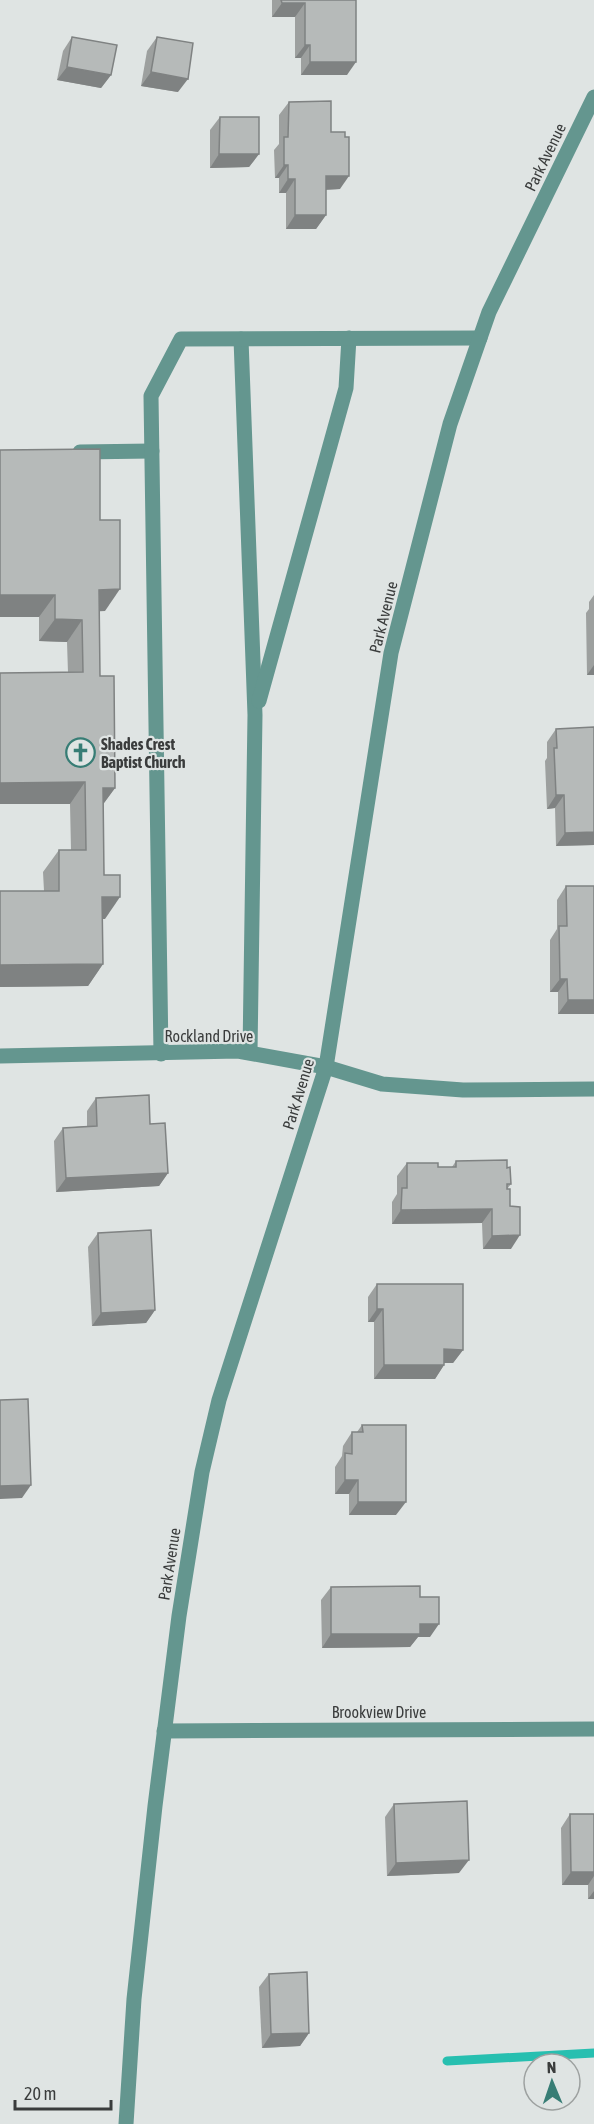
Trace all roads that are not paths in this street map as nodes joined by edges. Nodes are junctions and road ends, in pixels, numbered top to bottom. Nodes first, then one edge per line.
1 (594, 97) edge
2 (349, 338) junction
3 (480, 338) junction
4 (241, 339) junction
5 (152, 451) junction
6 (70, 452) edge
7 (255, 716) junction
8 (250, 1052) junction
9 (161, 1054) junction
10 (0, 1056) edge
11 (326, 1067) junction
12 (594, 1089) edge
13 (594, 1729) edge
14 (164, 1731) junction
15 (126, 2124) edge

1 - 3 street, Park Avenue
2 - 3 street
2 - 4 street
2 - 7 street
3 - 11 street, Park Avenue
4 - 5 street
4 - 7 street
5 - 6 street
5 - 9 street
7 - 8 street
8 - 9 street, Rockland Drive
8 - 11 street, Rockland Drive
9 - 10 street, Rockland Drive
11 - 12 street, Rockland Drive
11 - 14 street, Park Avenue
13 - 14 street, Brookview Drive
14 - 15 street, Park Avenue

